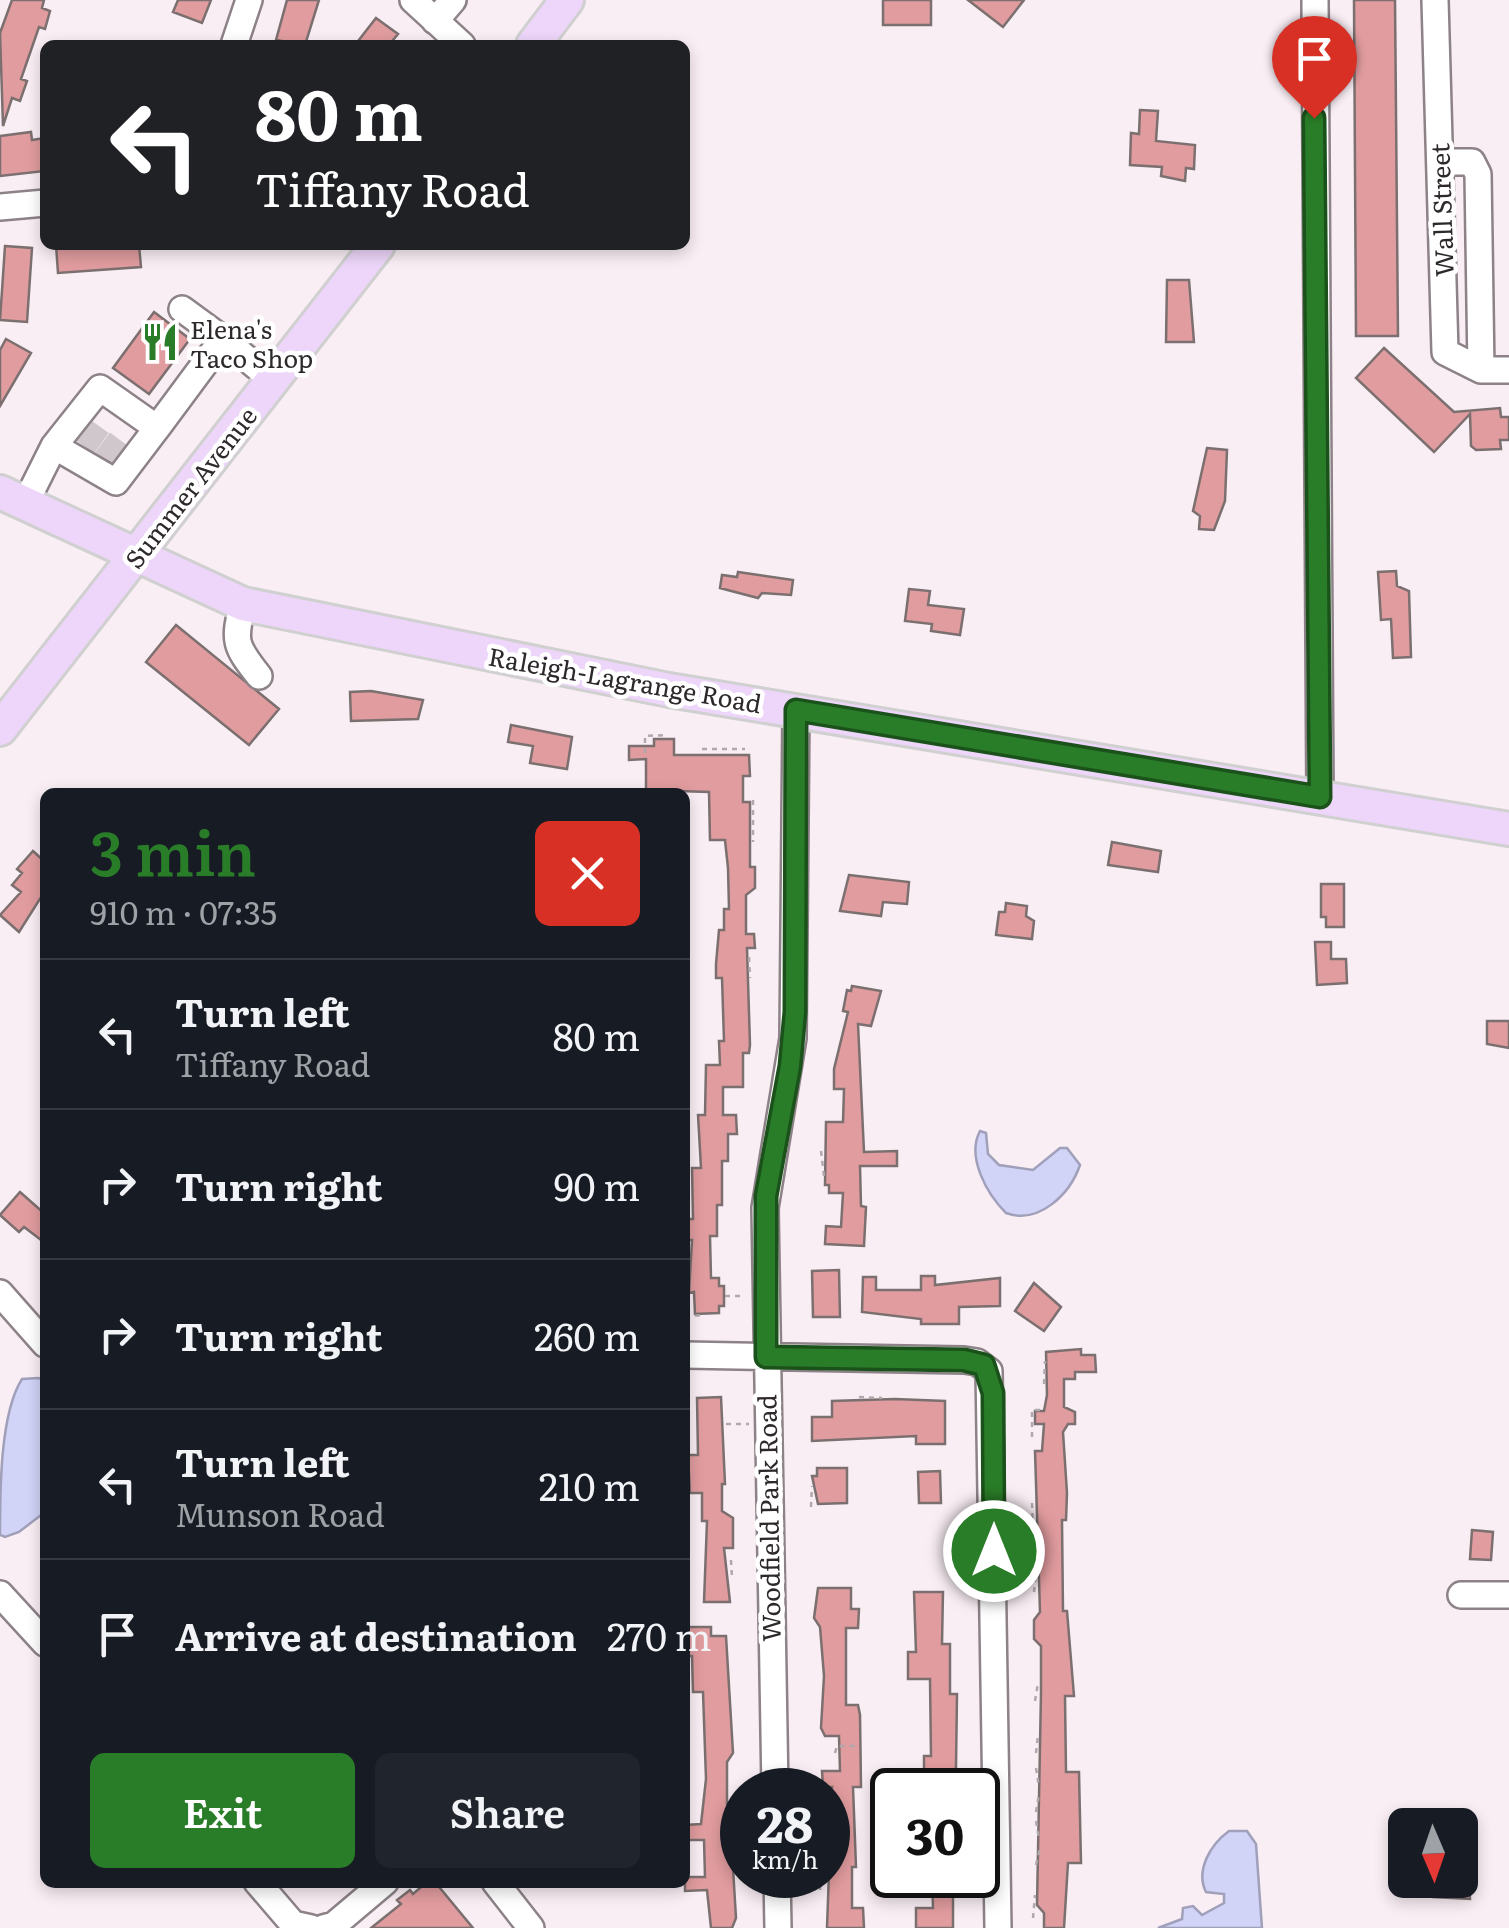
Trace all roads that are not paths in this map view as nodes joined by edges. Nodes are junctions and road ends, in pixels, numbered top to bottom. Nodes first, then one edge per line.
1 (249, 0) edge
2 (413, 0) edge
3 (453, 0) edge
4 (568, 0) edge
5 (1315, 0) edge
6 (1435, 0) edge
7 (445, 36) edge
8 (236, 40) edge
9 (537, 40) edge
10 (1440, 162) junction
11 (40, 204) edge
12 (0, 208) edge
13 (374, 250) edge
14 (182, 309) dead end
15 (224, 339) junction
16 (1482, 370) junction
17 (1509, 370) edge
18 (273, 380) junction
19 (129, 418) junction
20 (83, 456) junction
21 (12, 498) edge
22 (138, 554) junction
23 (243, 604) junction
24 (259, 676) dead end
25 (796, 710) junction
26 (0, 728) edge
27 (1320, 797) junction
28 (1509, 828) edge
29 (0, 1293) edge
30 (40, 1338) edge
31 (690, 1355) edge
32 (766, 1357) junction
33 (0, 1594) edge
34 (1461, 1595) dead end
35 (1509, 1595) edge
36 (40, 1638) edge
37 (775, 1768) edge
38 (262, 1888) edge
39 (378, 1888) edge
40 (500, 1888) edge
41 (777, 1898) edge
42 (311, 1928) edge
43 (323, 1928) edge
44 (530, 1928) edge
45 (778, 1928) edge
46 (998, 1928) edge

1 - 8 street
2 - 7 street
3 - 7 street
4 - 9 main road
5 - 27 street
6 - 10 street, Wall Street
10 - 16 street, Wall Street
10 - 16 street
11 - 12 street
13 - 18 main road, Summer Avenue
14 - 15 street
15 - 18 street
15 - 19 street
16 - 17 street
18 - 22 main road, Summer Avenue
19 - 20 street
19 - 20 street
20 - 21 street
21 - 22 main road, Raleigh-Lagrange Road
22 - 23 main road, Raleigh-Lagrange Road
22 - 26 main road, Summer Avenue
23 - 24 street
23 - 25 main road, Raleigh-Lagrange Road
25 - 27 main road, Raleigh-Lagrange Road
25 - 32 street, Woodfield Park Road
27 - 28 main road, Raleigh-Lagrange Road
29 - 30 street
31 - 32 street
32 - 37 street, Woodfield Park Road
32 - 46 street
33 - 36 street
34 - 35 street
38 - 42 street
39 - 43 street
40 - 44 street
41 - 45 street

